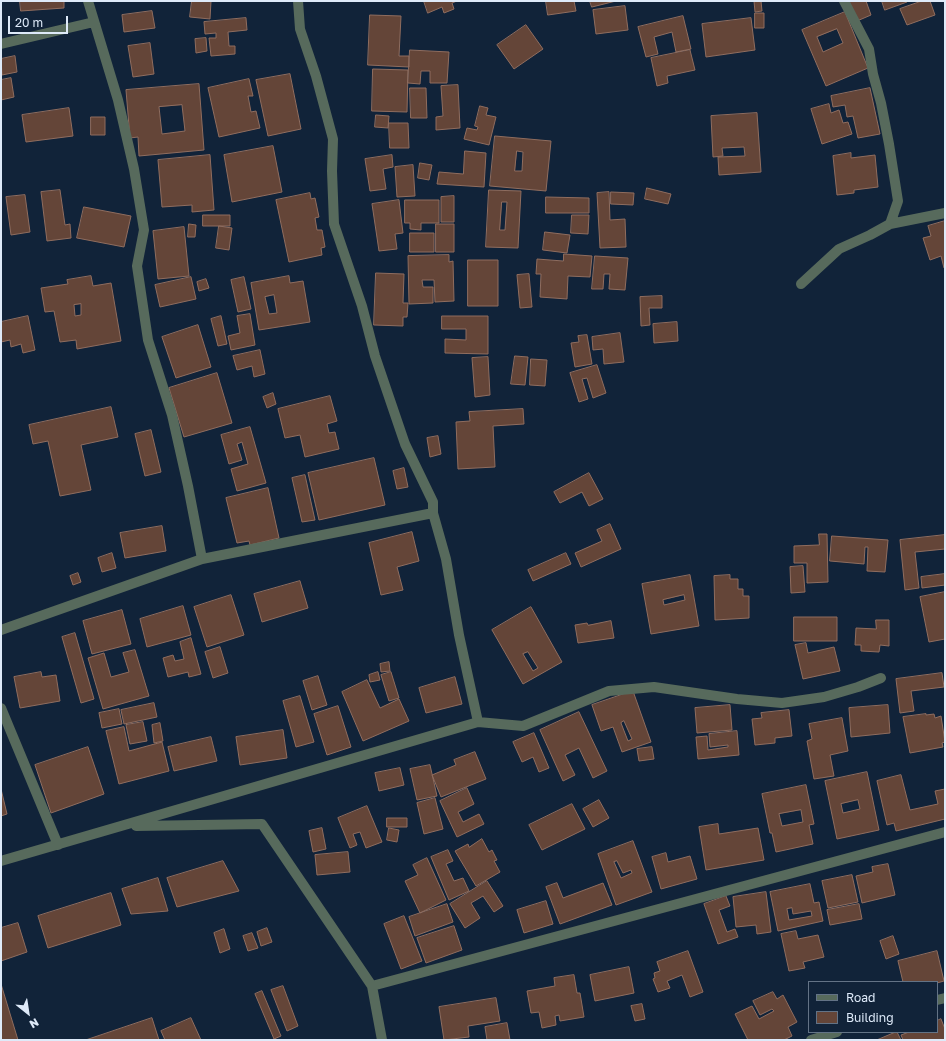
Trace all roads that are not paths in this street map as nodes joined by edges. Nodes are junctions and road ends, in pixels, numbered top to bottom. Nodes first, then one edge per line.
1 (88, 1) edge
2 (298, 1) edge
3 (844, 1) edge
4 (94, 22) junction
5 (1, 44) edge
6 (945, 213) edge
7 (890, 224) junction
8 (801, 284) dead end
9 (433, 513) junction
10 (202, 559) junction
11 (1, 630) edge
12 (881, 678) dead end
13 (1, 708) edge
14 (478, 722) junction
15 (124, 826) junction
16 (945, 832) edge
17 (58, 845) junction
18 (1, 862) edge
19 (372, 986) junction
20 (833, 1033) edge
21 (382, 1040) edge
22 (811, 1040) edge

1 - 4 street
2 - 9 street
3 - 7 street
4 - 5 street
4 - 10 street
6 - 7 street
7 - 8 street
9 - 10 street
9 - 14 street
10 - 11 street
12 - 14 street
13 - 17 street
14 - 15 street
15 - 17 street
15 - 19 street
16 - 19 street
17 - 18 street
19 - 21 street
20 - 22 street

